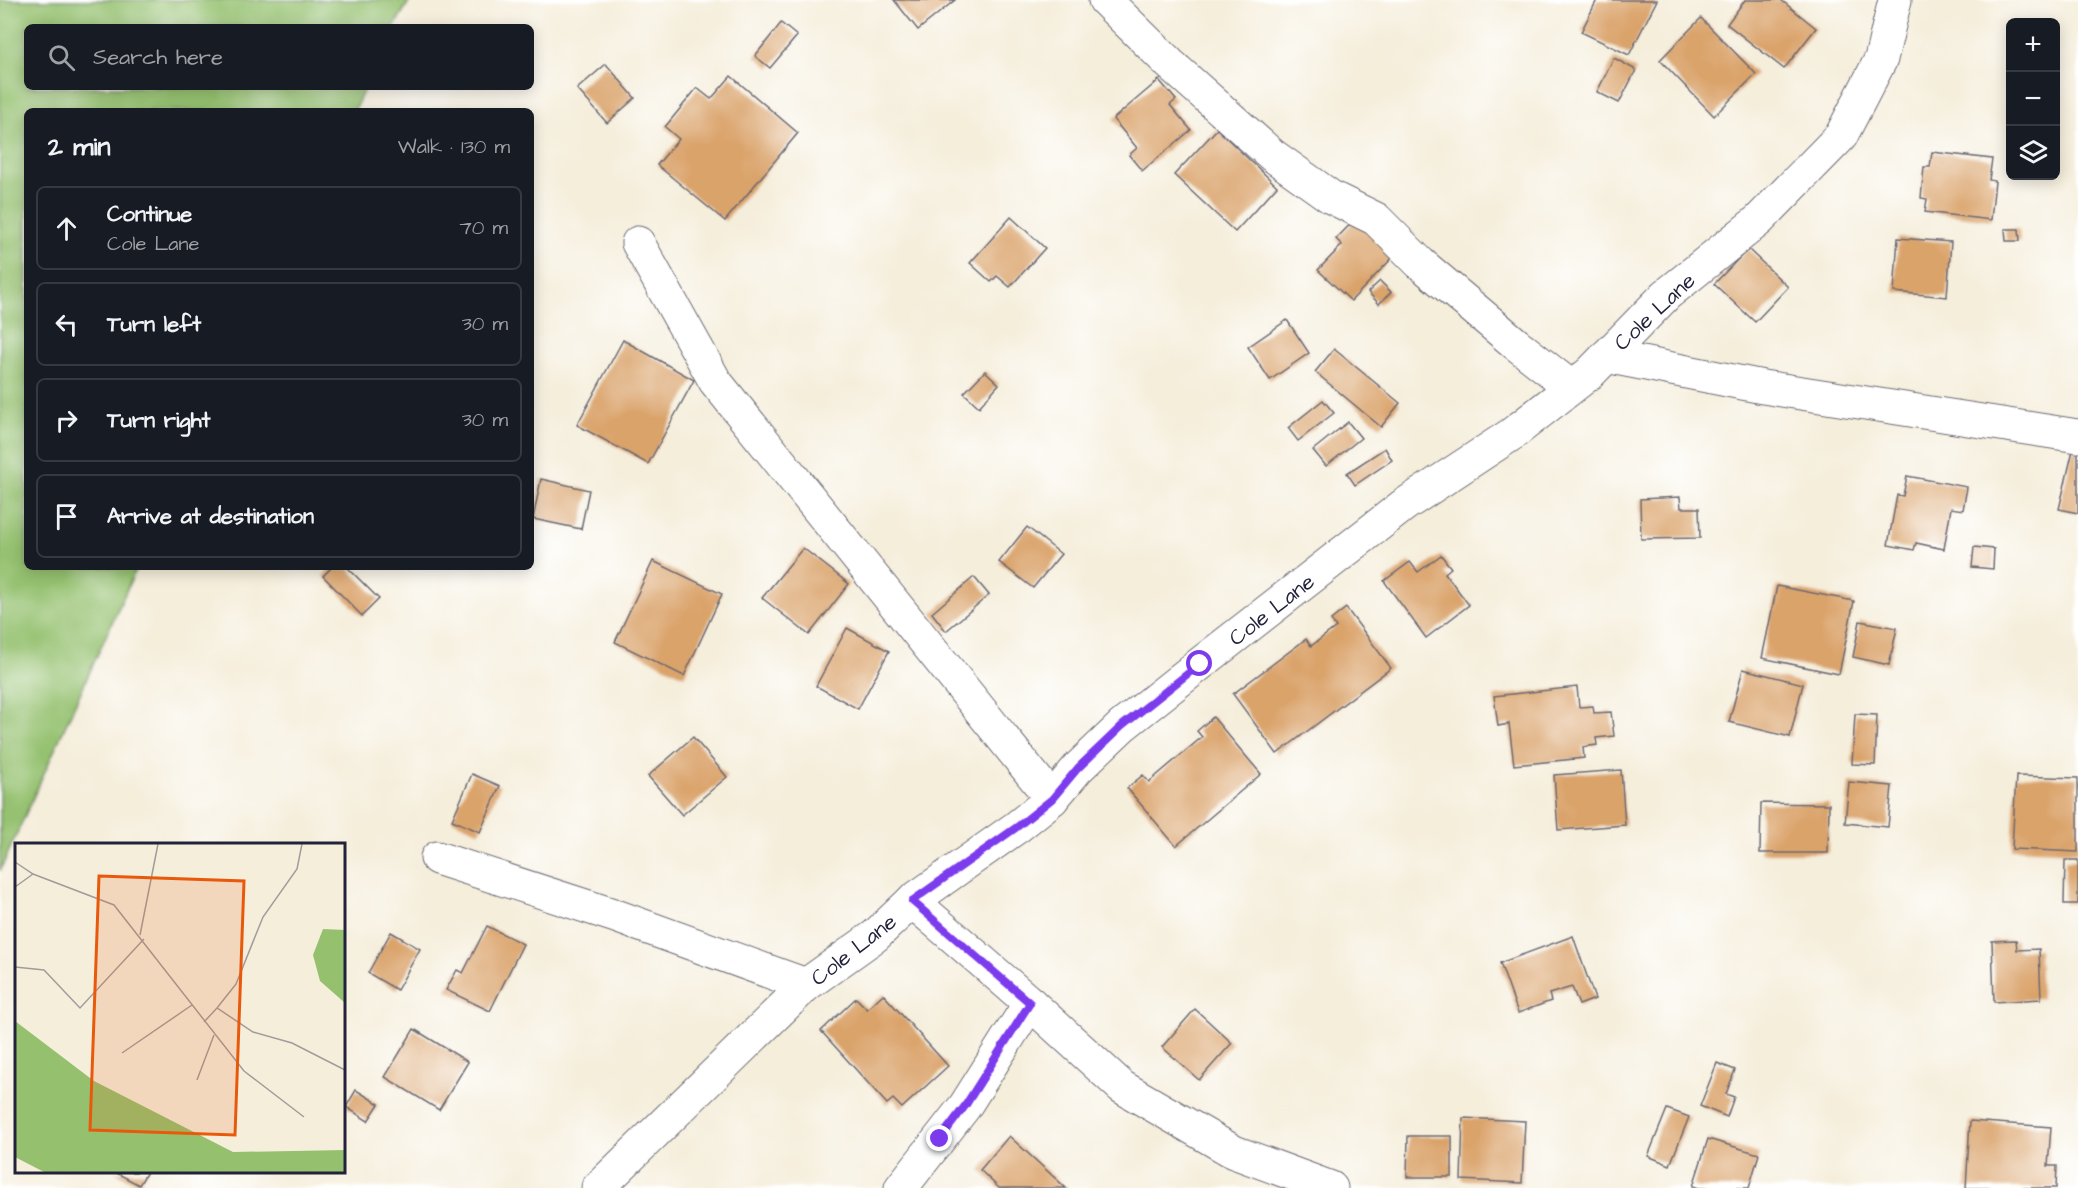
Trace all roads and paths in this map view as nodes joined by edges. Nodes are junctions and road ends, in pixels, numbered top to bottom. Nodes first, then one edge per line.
1 (1105, 0) edge
2 (1895, 0) edge
3 (638, 243) dead end
4 (1606, 356) junction
5 (1571, 387) junction
6 (2078, 436) edge
7 (1052, 799) junction
8 (436, 858) dead end
9 (912, 901) junction
10 (806, 985) junction
11 (1030, 1003) junction
12 (598, 1188) edge
13 (902, 1188) edge
14 (1331, 1188) edge

1 - 5 street
2 - 4 street, Cole Lane
3 - 7 street
4 - 5 street, Cole Lane
4 - 6 street
5 - 7 street, Cole Lane
7 - 9 street, Cole Lane
8 - 10 street
9 - 10 street, Cole Lane
9 - 11 street
10 - 12 street, Cole Lane
11 - 13 street
11 - 14 street

